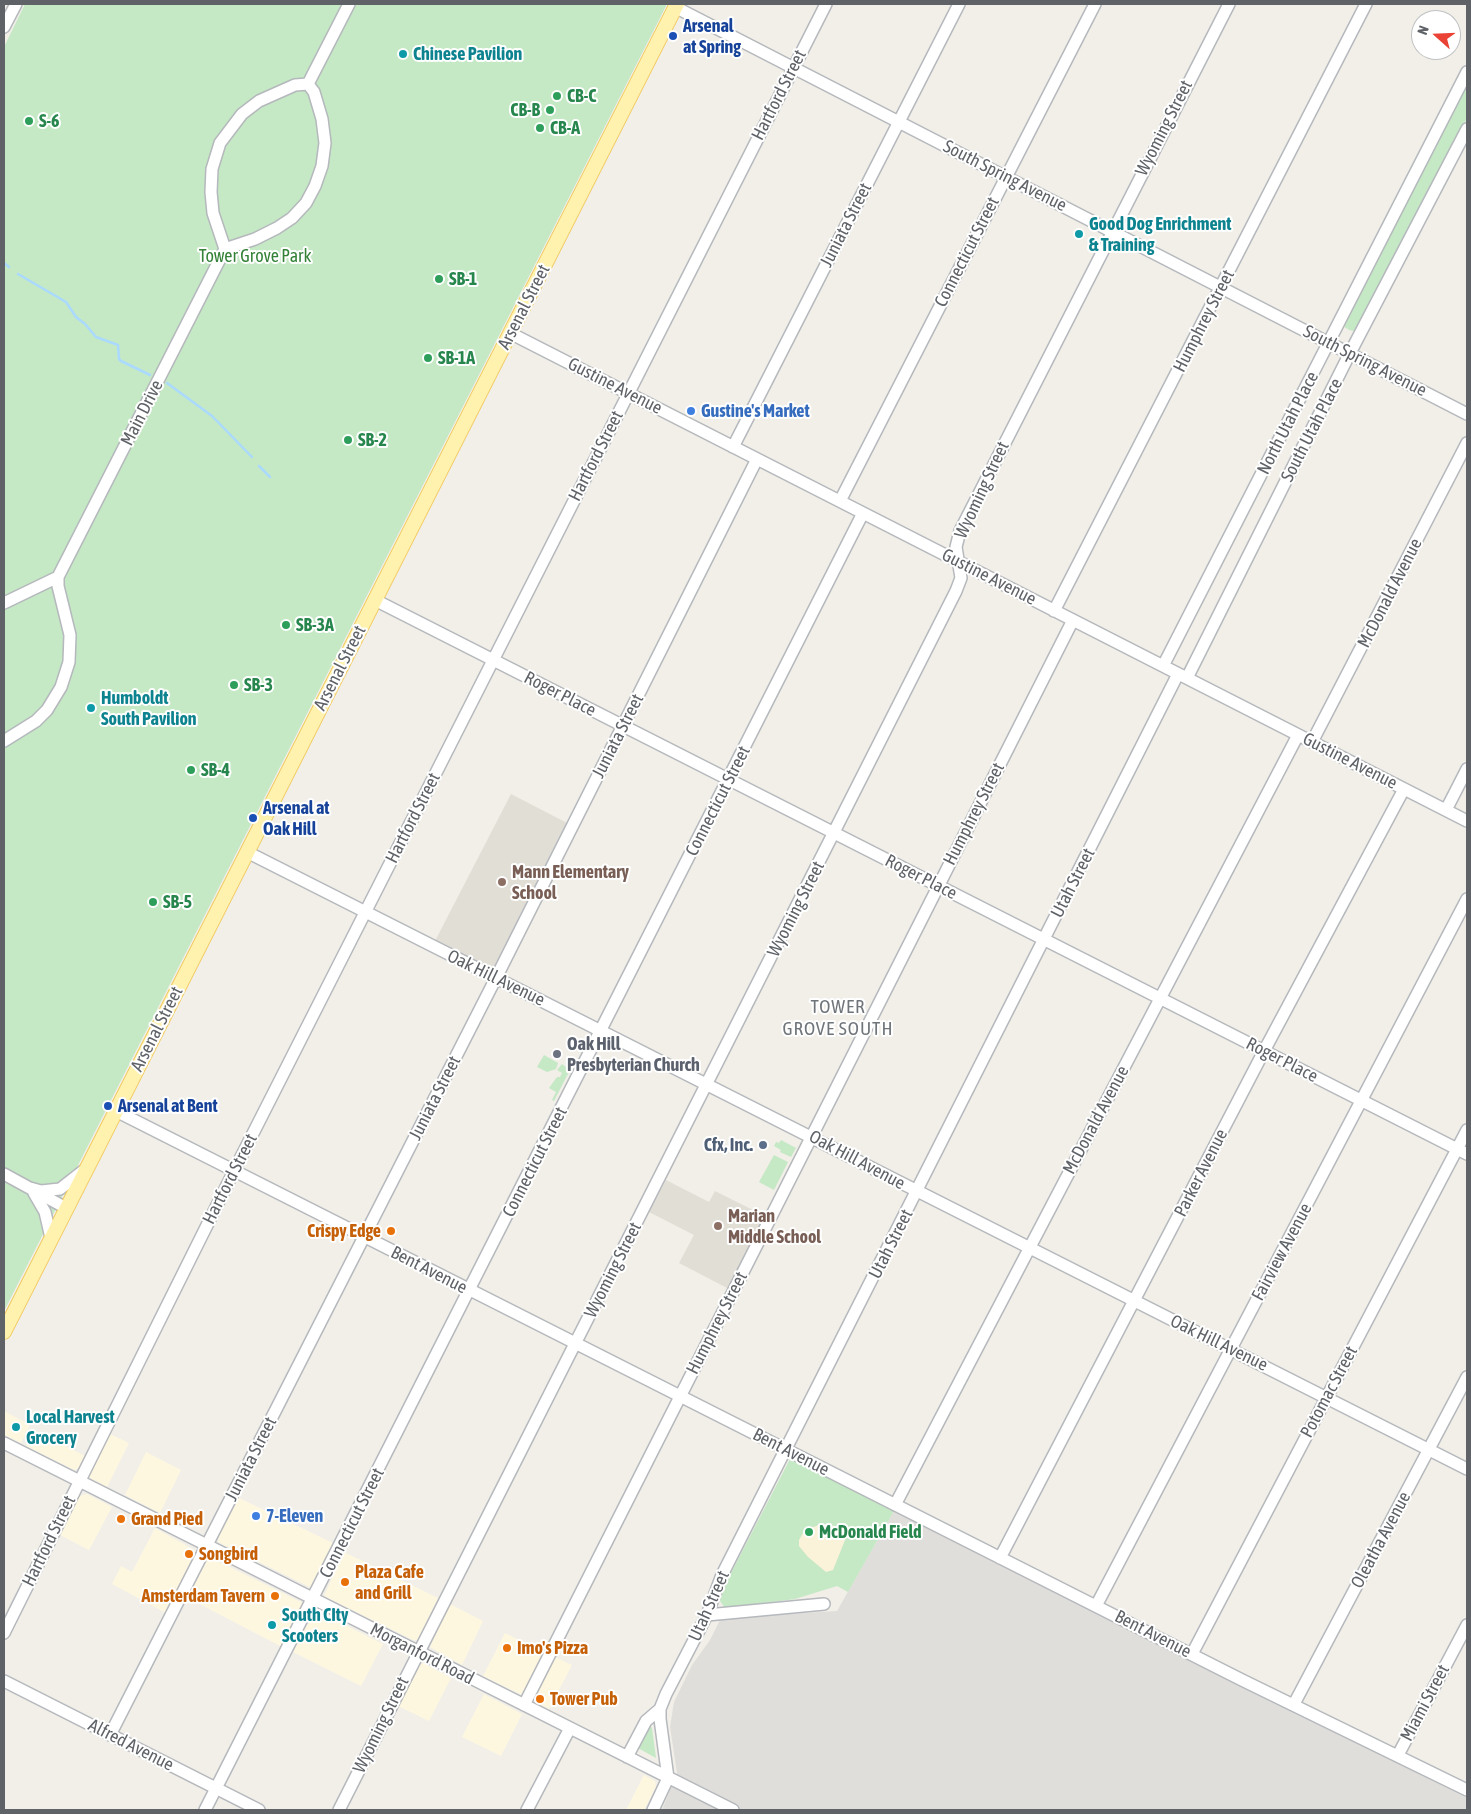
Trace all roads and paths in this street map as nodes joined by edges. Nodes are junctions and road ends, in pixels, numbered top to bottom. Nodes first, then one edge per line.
1 (16, 4) edge
2 (349, 4) edge
3 (826, 4) edge
4 (960, 4) edge
5 (1095, 4) edge
6 (1229, 4) edge
7 (1366, 4) edge
8 (676, 5) edge
9 (4, 27) edge
10 (793, 68) junction
11 (1467, 72) edge
12 (308, 84) junction
13 (899, 122) junction
14 (1467, 129) edge
15 (1006, 177) junction
16 (1111, 231) junction
17 (225, 249) junction
18 (1221, 287) junction
19 (510, 333) junction
20 (1329, 343) junction
21 (1350, 354) junction
22 (628, 393) junction
23 (1467, 414) edge
24 (1467, 443) edge
25 (733, 447) junction
26 (757, 459) junction
27 (840, 501) junction
28 (863, 513) junction
29 (958, 562) junction
30 (58, 577) junction
31 (375, 600) junction
32 (4, 603) edge
33 (1054, 611) junction
34 (1073, 620) junction
35 (493, 660) junction
36 (1163, 666) junction
37 (1183, 676) junction
38 (623, 726) junction
39 (1298, 735) junction
40 (4, 740) edge
41 (1312, 742) junction
42 (1467, 769) edge
43 (728, 779) junction
44 (1404, 789) junction
45 (1446, 810) junction
46 (1467, 821) edge
47 (834, 833) junction
48 (247, 852) junction
49 (938, 885) junction
50 (1467, 899) edge
51 (366, 911) junction
52 (1044, 939) junction
53 (496, 977) junction
54 (1160, 998) junction
55 (602, 1031) junction
56 (1264, 1051) junction
57 (708, 1084) junction
58 (1361, 1100) junction
59 (116, 1112) junction
60 (1467, 1130) edge
61 (812, 1137) junction
62 (1462, 1152) edge
63 (90, 1162) junction
64 (234, 1171) junction
65 (4, 1174) edge
66 (30, 1188) junction
67 (917, 1192) junction
68 (66, 1208) junction
69 (364, 1237) junction
70 (51, 1238) junction
71 (1028, 1248) junction
72 (469, 1290) junction
73 (1135, 1301) junction
74 (4, 1332) edge
75 (575, 1344) junction
76 (1231, 1349) junction
77 (1467, 1376) edge
78 (681, 1396) junction
79 (1326, 1398) junction
80 (4, 1443) edge
81 (786, 1450) junction
82 (1428, 1450) junction
83 (1467, 1469) edge
84 (79, 1481) junction
85 (895, 1505) junction
86 (207, 1545) junction
87 (1000, 1558) junction
88 (313, 1599) junction
89 (824, 1604) dead end
90 (1096, 1606) junction
91 (707, 1615) junction
92 (1467, 1624) edge
93 (4, 1633) edge
94 (417, 1651) junction
95 (1192, 1654) junction
96 (4, 1681) edge
97 (1294, 1704) junction
98 (524, 1705) junction
99 (660, 1709) junction
100 (570, 1728) junction
101 (110, 1735) junction
102 (1398, 1755) junction
103 (627, 1757) junction
104 (668, 1778) junction
105 (216, 1788) junction
106 (1467, 1790) edge
107 (205, 1810) edge
108 (259, 1810) edge
109 (339, 1810) edge
110 (527, 1810) edge
111 (653, 1810) edge
112 (732, 1810) edge

1 - 9 street
2 - 12 street
3 - 10 street, Hartford Street
4 - 13 street, Juniata Street
5 - 15 street, Connecticut Street
6 - 16 street, Wyoming Street
7 - 18 street, Humphrey Street
8 - 10 street, South Spring Avenue
8 - 19 main road, Arsenal Street
10 - 13 street, South Spring Avenue
10 - 22 street, Hartford Street
11 - 20 street, North Utah Place
12 - 17 street
12 - 17 street
13 - 15 street, South Spring Avenue
13 - 25 street, Juniata Street
14 - 21 street, South Utah Place
15 - 16 street, South Spring Avenue
15 - 27 street, Connecticut Street
16 - 18 street, South Spring Avenue
16 - 29 street, Wyoming Street
17 - 30 street, Main Drive
18 - 20 street, South Spring Avenue
18 - 33 street, Humphrey Street
19 - 22 street, Gustine Avenue
19 - 31 main road, Arsenal Street
20 - 21 street, South Spring Avenue
20 - 36 street, North Utah Place
21 - 23 street, South Spring Avenue
21 - 37 street, South Utah Place
22 - 25 street, Gustine Avenue
22 - 35 street, Hartford Street
24 - 41 street, McDonald Avenue
25 - 26 street, Gustine Avenue
26 - 27 street, Gustine Avenue
26 - 38 street, Juniata Street
27 - 28 street, Gustine Avenue
28 - 29 street, Gustine Avenue
28 - 43 street, Connecticut Street
29 - 33 street, Gustine Avenue
29 - 47 street, Wyoming Street
30 - 32 street
30 - 40 street
31 - 35 street, Roger Place
31 - 48 main road, Arsenal Street
33 - 34 street, Gustine Avenue
34 - 36 street, Gustine Avenue
34 - 49 street, Humphrey Street
35 - 38 street, Roger Place
35 - 51 street, Hartford Street
36 - 37 street, Gustine Avenue
37 - 39 street, Gustine Avenue
37 - 52 street, Utah Street
38 - 43 street, Roger Place
38 - 53 street, Juniata Street
39 - 41 street, Gustine Avenue
39 - 54 street, McDonald Avenue
41 - 44 street, Gustine Avenue
42 - 45 street
43 - 47 street, Roger Place
43 - 55 street, Connecticut Street
44 - 45 street, Gustine Avenue
44 - 56 street, Parker Avenue
45 - 46 street, Gustine Avenue
47 - 49 street, Roger Place
47 - 57 street, Wyoming Street
48 - 51 street, Oak Hill Avenue
48 - 59 main road, Arsenal Street
49 - 52 street, Roger Place
49 - 61 street, Humphrey Street
50 - 58 street, Fairview Avenue
51 - 53 street, Oak Hill Avenue
51 - 64 street, Hartford Street
52 - 54 street, Roger Place
52 - 67 street, Utah Street
53 - 55 street, Oak Hill Avenue
53 - 69 street, Juniata Street
54 - 56 street, Roger Place
54 - 71 street, McDonald Avenue
55 - 57 street, Oak Hill Avenue
55 - 72 street, Connecticut Street
56 - 58 street, Roger Place
56 - 73 street, Parker Avenue
57 - 61 street, Oak Hill Avenue
57 - 75 street, Wyoming Street
58 - 62 street, Roger Place
58 - 76 street, Fairview Avenue
59 - 63 main road, Arsenal Street
59 - 64 street, Bent Avenue
60 - 62 street, Potomac Street
61 - 67 street, Oak Hill Avenue
61 - 78 street, Humphrey Street
62 - 79 street, Potomac Street
63 - 66 street
63 - 68 main road, Arsenal Street
64 - 69 street, Bent Avenue
64 - 84 street, Hartford Street
65 - 66 street
66 - 68 street
66 - 70 street
67 - 71 street, Oak Hill Avenue
67 - 81 street, Utah Street
68 - 70 main road, Arsenal Street
69 - 72 street, Bent Avenue
69 - 86 street, Juniata Street
70 - 74 main road, Arsenal Street
71 - 73 street, Oak Hill Avenue
71 - 85 street, McDonald Avenue
72 - 75 street, Bent Avenue
72 - 88 street, Connecticut Street
73 - 76 street, Oak Hill Avenue
73 - 87 street, Parker Avenue
75 - 78 street, Bent Avenue
75 - 94 street, Wyoming Street
76 - 79 street, Oak Hill Avenue
76 - 90 street, Fairview Avenue
77 - 82 street, Oleatha Avenue
78 - 81 street, Bent Avenue
78 - 98 street, Humphrey Street
79 - 82 street, Oak Hill Avenue
79 - 95 street, Potomac Street
80 - 84 street, Morganford Road
81 - 85 street, Bent Avenue
81 - 91 street, Utah Street
82 - 83 street, Oak Hill Avenue
82 - 97 street, Oleatha Avenue
84 - 86 street, Morganford Road
84 - 93 street, Hartford Street
85 - 87 street, Bent Avenue
86 - 88 street, Morganford Road
86 - 101 street, Juniata Street
87 - 90 street, Bent Avenue
88 - 94 street, Morganford Road
88 - 105 street, Connecticut Street
89 - 91 street
90 - 95 street, Bent Avenue
91 - 99 street, Utah Street
92 - 102 street, Miami Street
94 - 98 street, Morganford Road
94 - 109 street, Wyoming Street
95 - 97 street, Bent Avenue
96 - 101 street, Alfred Avenue
97 - 102 street, Bent Avenue
98 - 100 street, Morganford Road
99 - 103 street, Utah Street
99 - 104 street
100 - 103 street, Morganford Road
100 - 110 street
101 - 105 street, Alfred Avenue
102 - 106 street, Bent Avenue
103 - 104 street, Morganford Road
104 - 111 street
104 - 112 street, Morganford Road
105 - 107 street, Connecticut Street
105 - 108 street, Alfred Avenue

